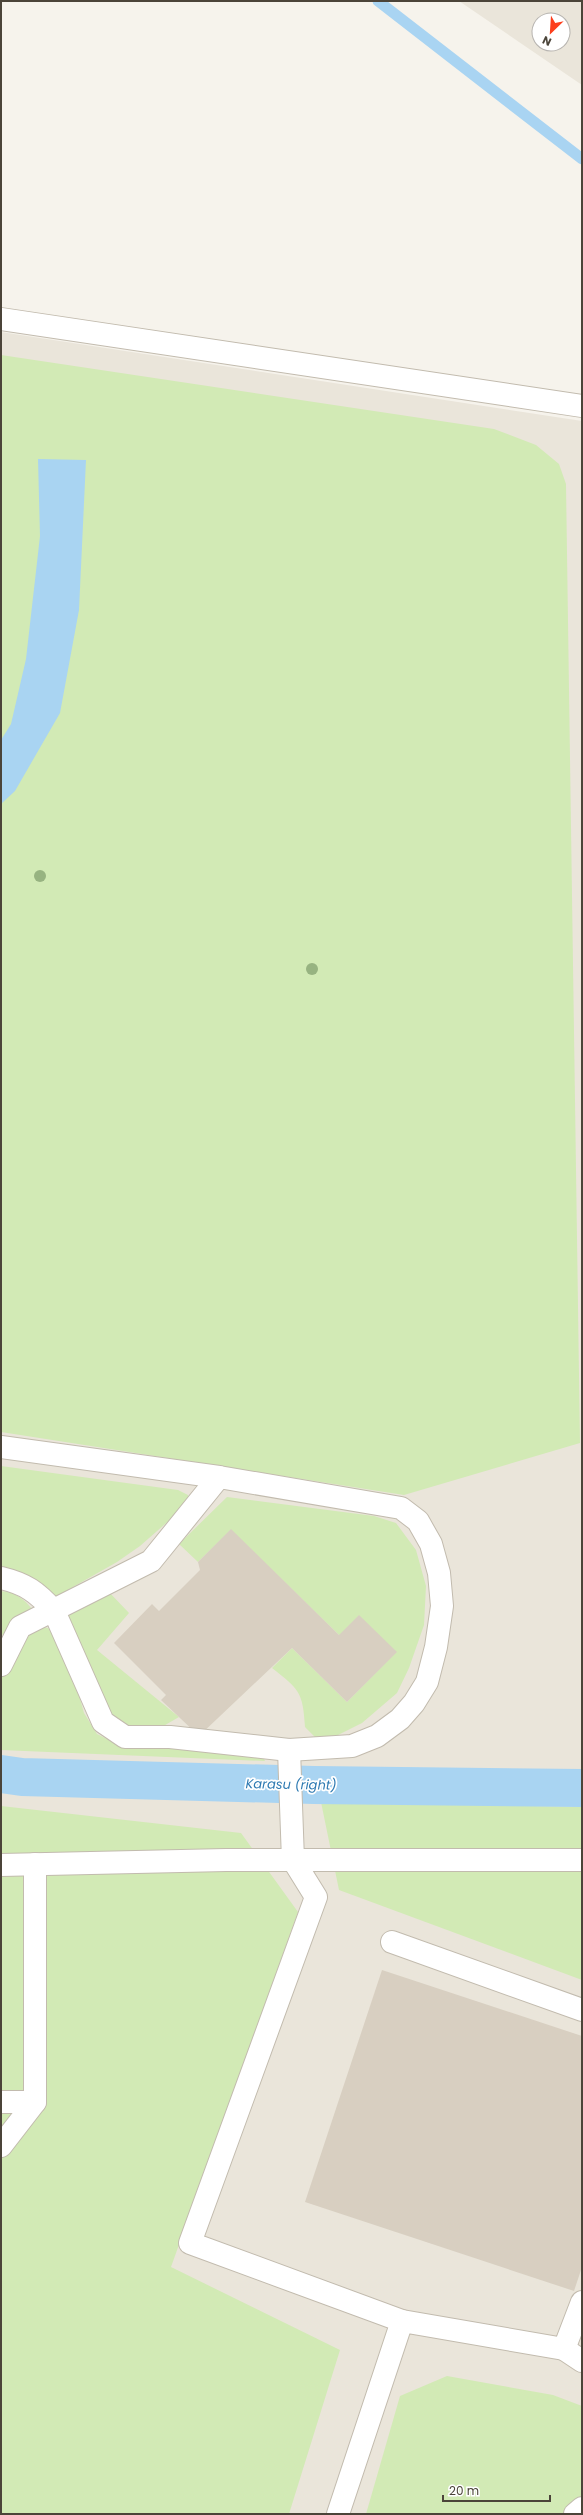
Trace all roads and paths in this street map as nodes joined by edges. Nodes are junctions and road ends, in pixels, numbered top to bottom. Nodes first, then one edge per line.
1 (1, 319) edge
2 (582, 406) edge
3 (1, 1447) edge
4 (219, 1477) junction
5 (1, 1578) edge
6 (54, 1611) junction
7 (1, 1665) edge
8 (289, 1750) junction
9 (293, 1858) junction
10 (582, 1860) edge
11 (35, 1864) junction
12 (1, 1865) edge
13 (392, 1942) dead end
14 (582, 2010) edge
15 (1, 2102) edge
16 (35, 2102) junction
17 (1, 2146) edge
18 (582, 2302) edge
19 (402, 2321) junction
20 (564, 2349) junction
21 (582, 2361) edge
22 (582, 2508) edge
23 (338, 2514) edge
24 (576, 2514) edge

1 - 2 lane
3 - 4 lane
4 - 6 lane
4 - 8 lane
5 - 6 lane
6 - 7 lane
6 - 8 lane
8 - 9 lane
9 - 10 lane
9 - 11 lane
9 - 19 lane
11 - 12 lane
11 - 16 lane
13 - 14 lane
15 - 16 lane
16 - 17 lane
18 - 20 lane
19 - 20 lane
19 - 23 lane
20 - 21 lane
22 - 24 lane

